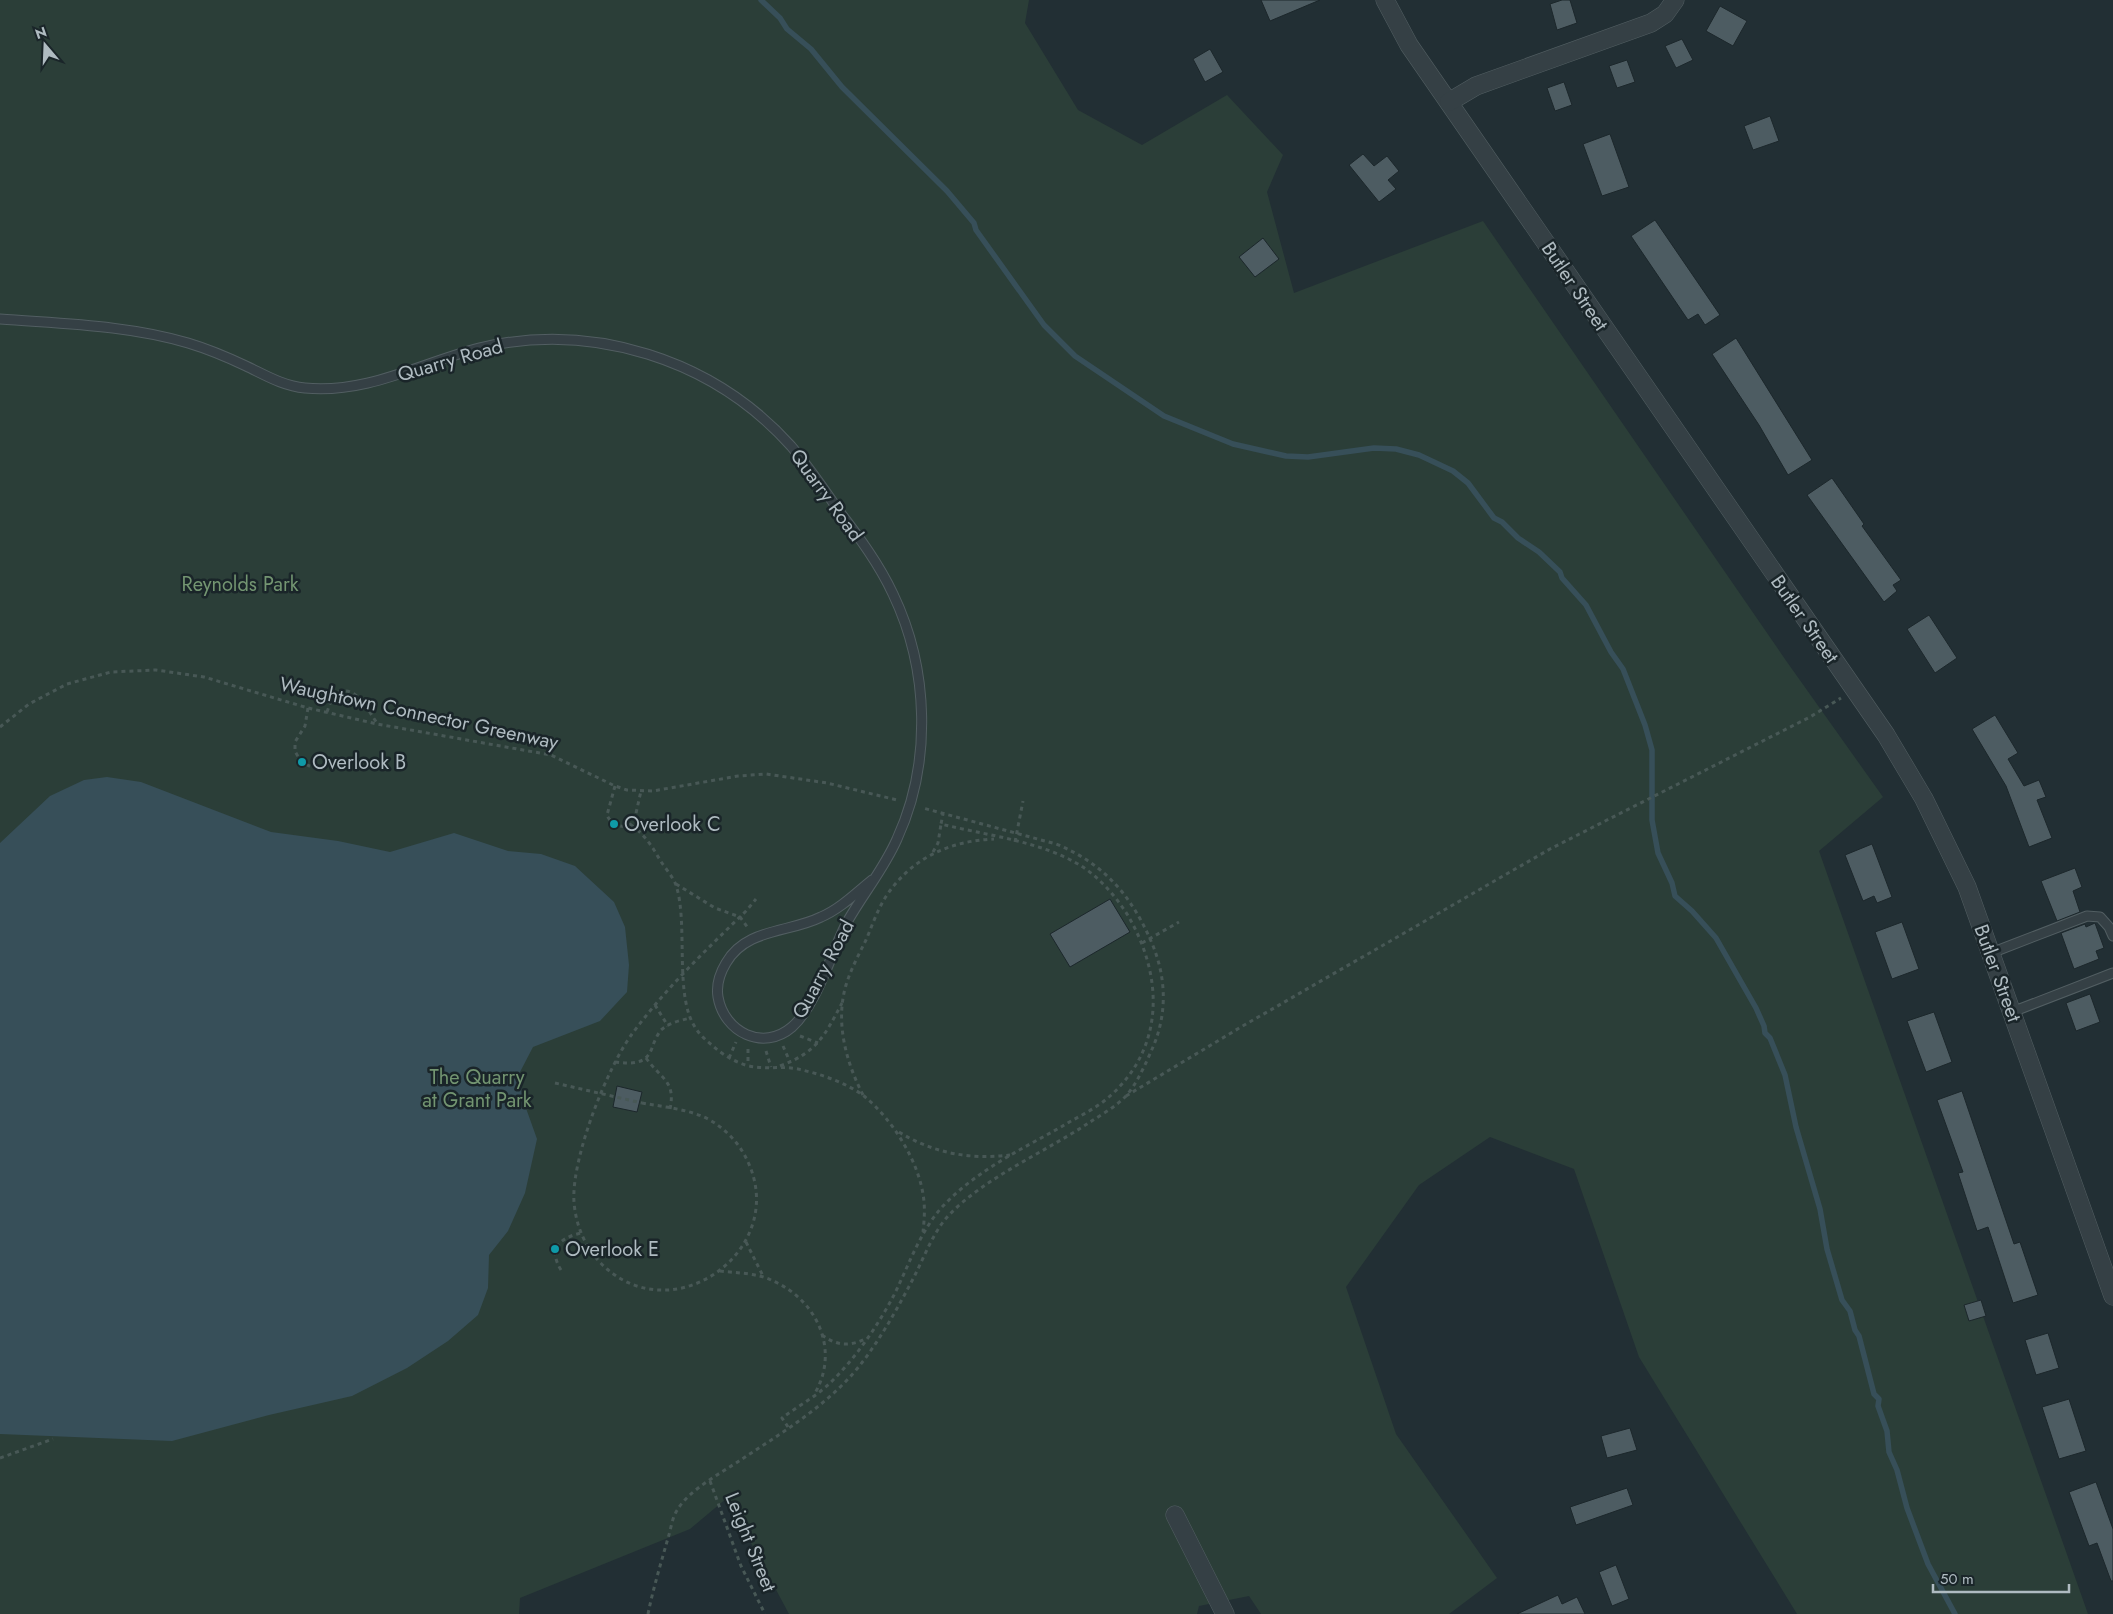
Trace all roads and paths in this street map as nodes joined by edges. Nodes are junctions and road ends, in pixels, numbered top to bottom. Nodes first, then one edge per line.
1 (1385, 0) edge
2 (1675, 0) edge
3 (1448, 102) junction
4 (0, 319) edge
5 (1854, 690) junction
6 (308, 708) junction
7 (327, 712) junction
8 (377, 724) junction
9 (0, 727) edge
10 (325, 765) dead end
11 (615, 786) junction
12 (641, 792) junction
13 (1023, 801) dead end
14 (910, 804) junction
15 (944, 814) junction
16 (942, 824) junction
17 (632, 825) junction
18 (1017, 832) junction
19 (999, 838) junction
20 (1015, 842) junction
21 (932, 853) junction
22 (872, 880) junction
23 (676, 884) junction
24 (756, 899) dead end
25 (740, 917) junction
26 (1179, 922) dead end
27 (2113, 936) edge
28 (756, 937) junction
29 (1150, 938) junction
30 (1142, 944) junction
31 (1991, 953) junction
32 (2113, 973) edge
33 (683, 975) junction
34 (842, 1003) junction
35 (655, 1005) junction
36 (2012, 1012) junction
37 (691, 1018) junction
38 (668, 1026) junction
39 (646, 1058) junction
40 (615, 1062) junction
41 (778, 1066) junction
42 (555, 1083) dead end
43 (863, 1096) junction
44 (1125, 1096) junction
45 (670, 1109) junction
46 (898, 1132) junction
47 (1012, 1155) junction
48 (581, 1233) junction
49 (922, 1235) junction
50 (746, 1242) junction
51 (561, 1270) dead end
52 (720, 1271) junction
53 (763, 1277) junction
54 (2113, 1296) edge
55 (822, 1335) junction
56 (867, 1338) junction
57 (814, 1395) junction
58 (788, 1428) junction
59 (53, 1439) dead end
60 (0, 1458) edge
61 (710, 1481) junction
62 (1175, 1516) dead end
63 (648, 1614) edge
64 (765, 1614) edge
65 (1224, 1614) edge

1 - 3 street, Butler Street
2 - 3 street
3 - 5 street, Butler Street
4 - 14 lane, Quarry Road
5 - 31 street, Butler Street
5 - 44 path
6 - 7 path, Waughtown Connector Greenway
6 - 9 path, Waughtown Connector Greenway
6 - 10 path
7 - 8 path, Waughtown Connector Greenway
7 - 8 path
8 - 11 path, Waughtown Connector Greenway
11 - 12 path, Waughtown Connector Greenway
11 - 17 path
12 - 14 path, Waughtown Connector Greenway
12 - 17 path
13 - 18 path
14 - 15 path, Waughtown Connector Greenway
14 - 22 lane, Quarry Road
15 - 16 path
15 - 18 path, Waughtown Connector Greenway
16 - 19 path
16 - 21 path
17 - 23 path
18 - 20 path
18 - 29 path, Waughtown Connector Greenway
19 - 20 path
19 - 21 path
20 - 30 path
21 - 34 path
22 - 28 lane, Quarry Road
22 - 28 lane, Quarry Road
23 - 25 path
23 - 33 path
24 - 25 path
25 - 28 path
25 - 33 path
26 - 29 path
27 - 31 lane
29 - 30 path
29 - 44 path, Waughtown Connector Greenway
30 - 47 path
31 - 36 street, Butler Street
32 - 36 lane
33 - 35 path
33 - 37 path
34 - 41 path
34 - 43 path
35 - 38 path
35 - 40 path
36 - 54 street, Butler Street
37 - 38 path
37 - 41 path
38 - 39 path
39 - 40 path
39 - 45 path
40 - 48 path
41 - 43 path
42 - 45 path, bridge
43 - 46 path
44 - 58 path, Waughtown Connector Greenway
45 - 50 path
46 - 47 path
46 - 49 path
47 - 49 path
48 - 51 path
48 - 52 path
49 - 56 path
50 - 52 path
50 - 53 path
52 - 53 path
53 - 55 path
55 - 56 path
55 - 57 path
56 - 57 path
57 - 58 path
58 - 61 path, Waughtown Connector Greenway
59 - 60 path
61 - 63 path, Waughtown Connector Greenway
61 - 64 path, Leight Street
62 - 65 street

